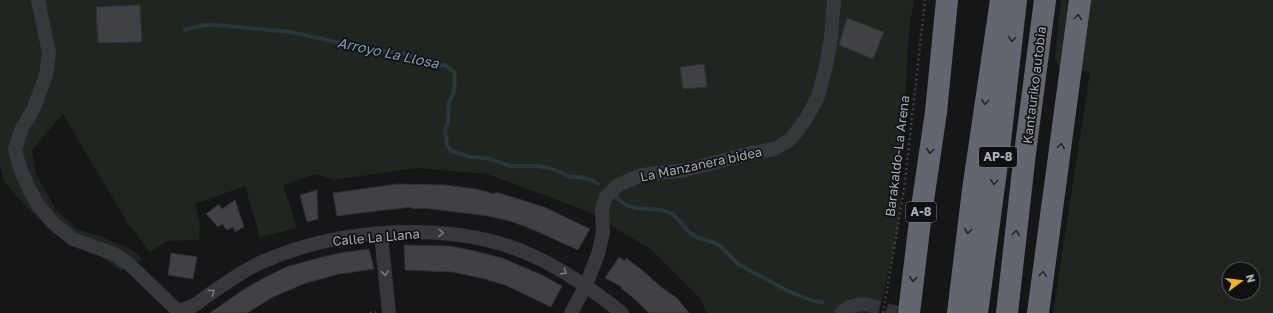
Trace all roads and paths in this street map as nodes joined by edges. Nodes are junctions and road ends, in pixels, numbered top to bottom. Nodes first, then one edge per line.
1 (38, 0) edge
2 (834, 0) edge
3 (925, 0) edge
4 (947, 0) edge
5 (960, 0) edge
6 (996, 0) edge
7 (1001, 0) edge
8 (1016, 0) edge
9 (1045, 0) edge
10 (1080, 0) edge
11 (991, 64) junction
12 (936, 112) junction
13 (381, 234) junction
14 (586, 285) junction
15 (866, 304) tunnel mouth
16 (178, 313) edge
17 (389, 313) edge
18 (571, 313) edge
19 (622, 313) edge
20 (841, 313) edge
21 (883, 313) edge
22 (909, 313) edge
23 (958, 313) edge
24 (977, 313) edge
25 (1007, 313) edge
26 (1038, 313) edge

1 - 16 street
2 - 14 street, La Manzanera bidea
3 - 21 path, Barakaldo-La Arena
4 - 12 highway
5 - 12 highway, A-8
6 - 11 highway
7 - 11 highway
8 -> 24 highway, AP-8
25 -> 9 highway, Kantauriko autobia
26 -> 10 highway
11 -> 23 highway
12 -> 22 highway, A-8
13 -> 14 street, Calle La Llana
16 -> 13 street, Calle La Llana
13 -> 17 street
14 - 18 street, La Manzanera bidea
14 - 19 street, Calle La Llana
15 - 20 street

